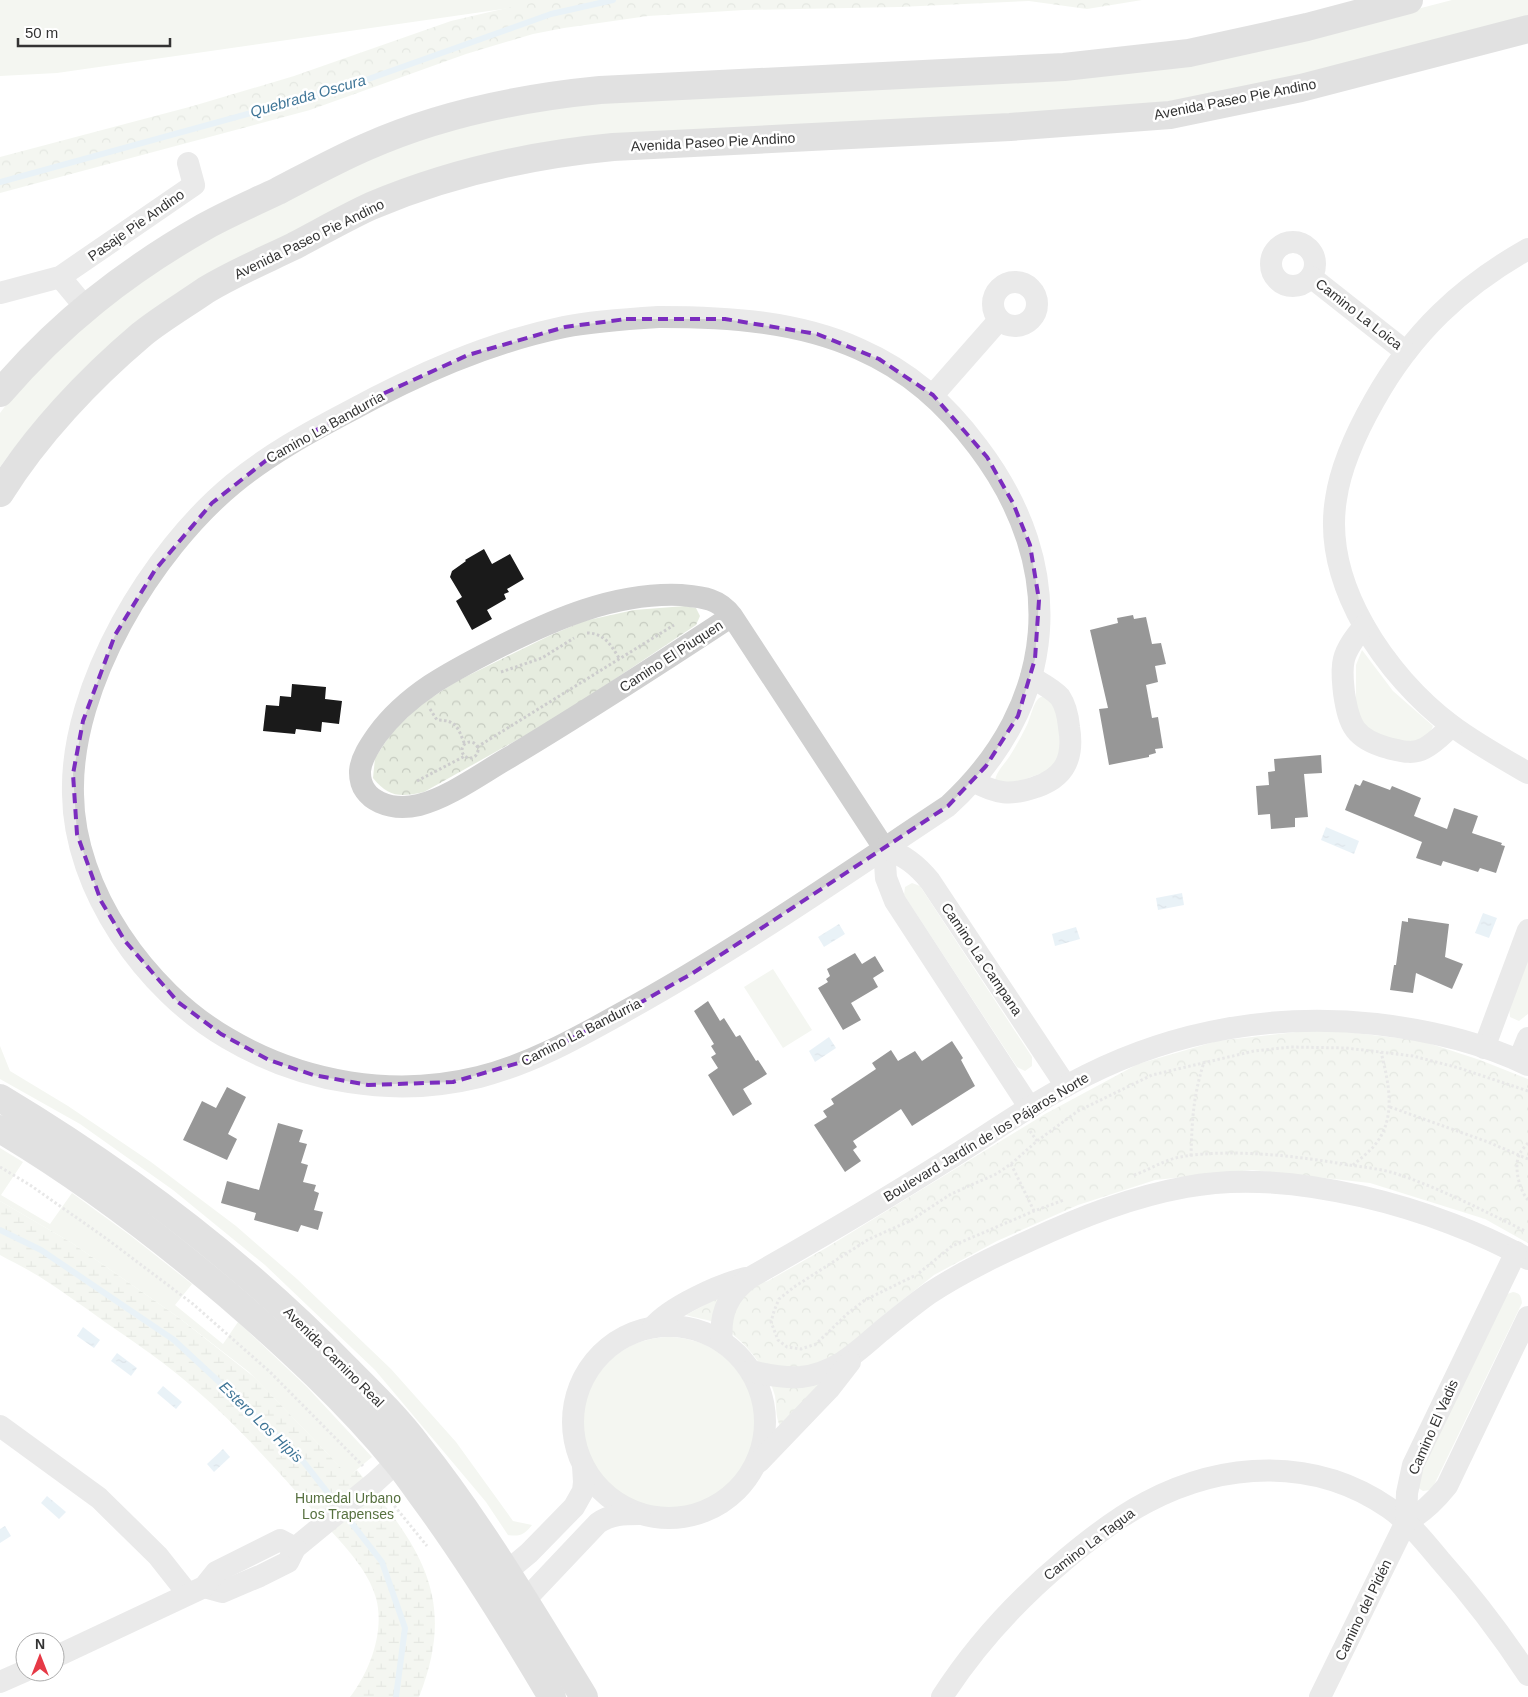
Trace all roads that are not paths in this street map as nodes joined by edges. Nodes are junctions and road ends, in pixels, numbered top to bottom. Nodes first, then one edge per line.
1 (1409, 0) edge
2 (1528, 29) edge
3 (188, 163) dead end
4 (1528, 249) edge
5 (60, 277) junction
6 (1311, 277) dead end
7 (0, 293) edge
8 (85, 307) junction
9 (999, 320) dead end
10 (1406, 352) junction
11 (0, 393) edge
12 (933, 395) junction
13 (0, 493) edge
14 (732, 616) junction
15 (1364, 626) junction
16 (1032, 677) junction
17 (1452, 726) junction
18 (1528, 773) edge
19 (973, 781) junction
20 (884, 848) junction
21 (1528, 930) edge
22 (1528, 1038) edge
23 (1484, 1048) junction
24 (1524, 1063) edge
25 (1066, 1086) junction
26 (0, 1098) edge
27 (1030, 1108) junction
28 (0, 1129) edge
29 (1522, 1255) edge
30 (751, 1277) junction
31 (1528, 1317) edge
32 (653, 1327) junction
33 (722, 1342) junction
34 (855, 1355) junction
35 (751, 1371) junction
36 (0, 1426) edge
37 (417, 1444) junction
38 (397, 1463) junction
39 (583, 1466) junction
40 (755, 1466) junction
41 (641, 1514) junction
42 (1406, 1522) junction
43 (508, 1572) junction
44 (486, 1588) junction
45 (196, 1591) junction
46 (525, 1600) junction
47 (504, 1616) junction
48 (65, 1652) edge
49 (1528, 1674) edge
50 (15, 1675) edge
51 (0, 1682) edge
52 (552, 1697) edge
53 (584, 1697) edge
54 (942, 1697) edge
55 (1320, 1697) edge

1 - 8 main road
2 - 13 main road, Avenida Paseo Pie Andino
3 - 5 street, Pasaje Pie Andino
4 - 10 street, Camino La Loica
5 - 7 street, Pasaje Pie Andino
5 - 8 street
6 - 10 street, Camino La Loica
8 - 11 main road
9 - 12 street
10 - 15 street, Camino La Loica
12 - 16 street, Camino La Bandurria
12 - 20 street, Camino La Bandurria
14 - 14 street, Camino El Piuquen
14 - 20 street
15 - 17 street, Camino La Loica
15 - 17 street
16 - 19 street, Camino La Bandurria
16 - 19 street
17 - 18 street, Camino La Loica
19 - 20 street, Camino La Bandurria
20 - 25 street, Camino La Campana
20 - 27 street
21 - 23 street
22 - 24 street
23 - 24 street, Boulevard Jardín de los Pájaros Norte
23 - 25 street, Boulevard Jardín de los Pájaros Norte
25 - 27 street, Boulevard Jardín de los Pájaros Norte
26 - 37 main road, Avenida Camino Real
27 - 30 street, Boulevard Jardín de los Pájaros Norte
28 - 38 main road, Avenida Camino Real
29 - 34 street
29 - 42 street, Camino El Vadis
30 - 32 street, Boulevard Jardín de los Pájaros Norte
30 - 33 street, Boulevard Jardín de los Pájaros Norte
31 - 42 street
32 - 33 street
32 - 39 street
33 - 35 street
34 - 35 street
34 - 40 street
35 - 40 street
36 - 45 street
37 - 38 street
37 - 43 main road, Avenida Camino Real
38 - 44 main road, Avenida Camino Real
38 - 45 street
39 - 41 street
39 - 43 street
40 - 41 street
41 - 46 street
42 - 49 street, Camino La Tagua
42 - 54 street, Camino La Tagua
42 - 55 street, Camino del Pidén
43 - 44 street
43 - 46 main road, Avenida Camino Real
44 - 47 main road, Avenida Camino Real
45 - 48 street
46 - 47 street
46 - 53 main road, Avenida Camino Real
47 - 52 main road, Avenida Camino Real
50 - 51 street

